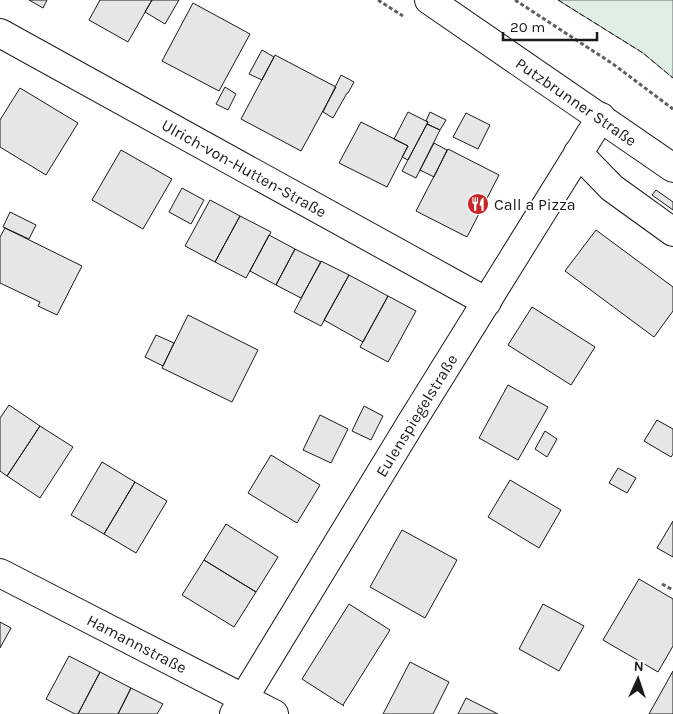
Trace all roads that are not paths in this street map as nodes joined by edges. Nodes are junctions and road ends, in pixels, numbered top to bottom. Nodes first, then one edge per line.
1 (429, 0) edge
2 (0, 33) edge
3 (601, 117) junction
4 (578, 153) junction
5 (673, 168) edge
6 (673, 232) edge
7 (487, 302) junction
8 (0, 573) edge
9 (239, 706) edge
10 (274, 714) edge

1 - 3 street, Putzbrunner Straße
2 - 7 street, Ulrich-von-Hutten-Straße
3 - 4 street, Eulenspiegelstraße
3 - 5 street, Putzbrunner Straße
4 - 6 street
4 - 7 street, Eulenspiegelstraße
7 - 9 street, Eulenspiegelstraße
8 - 9 street, Hamannstraße
9 - 10 street, Hamannstraße

